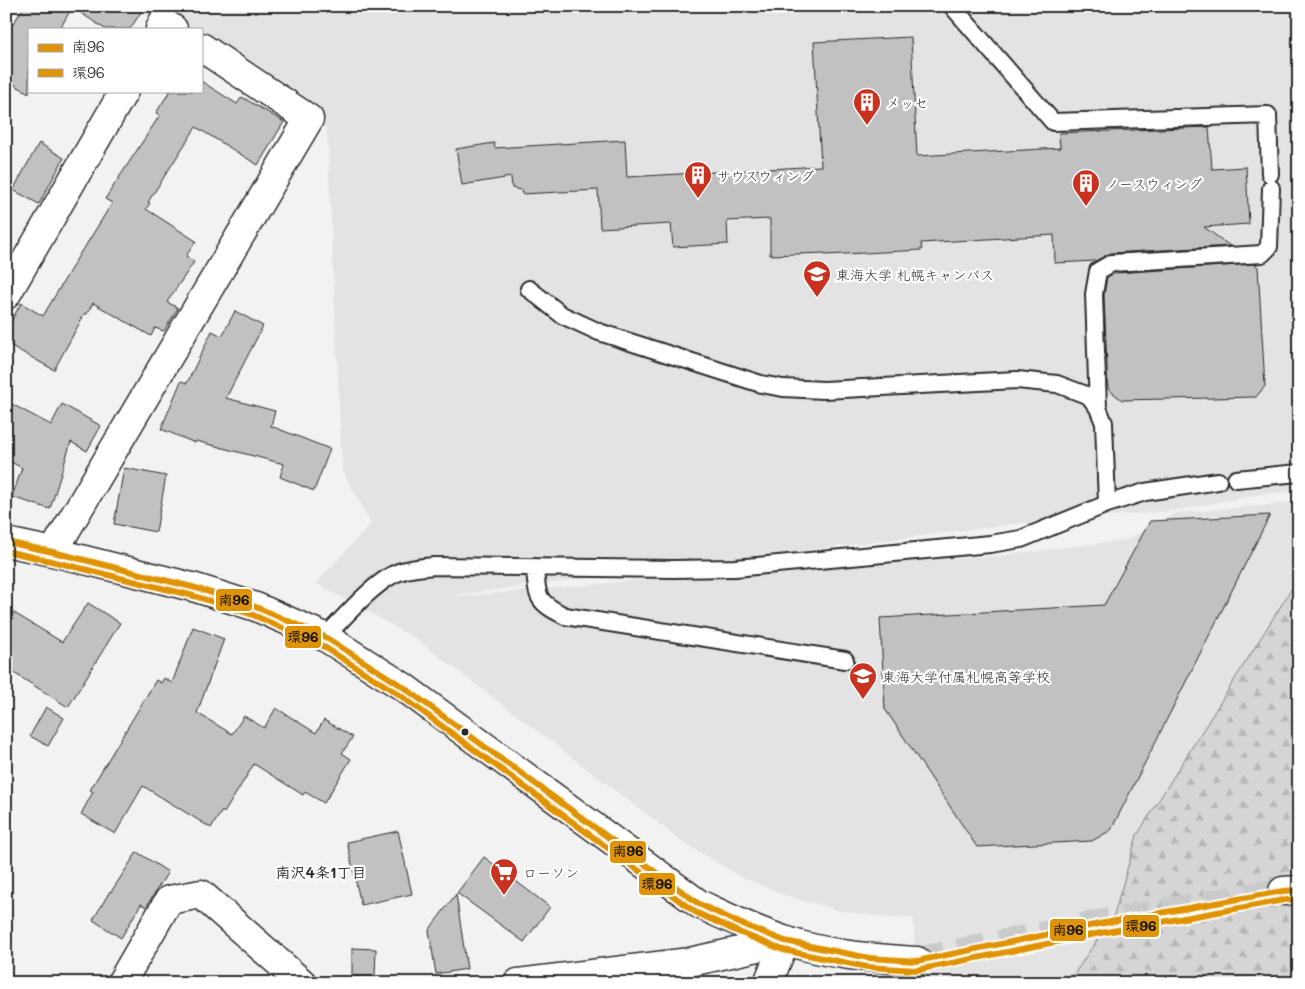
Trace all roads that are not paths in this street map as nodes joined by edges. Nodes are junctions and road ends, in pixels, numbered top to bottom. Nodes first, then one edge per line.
1 (952, 6) edge
2 (160, 28) edge
3 (172, 28) edge
4 (202, 49) edge
5 (123, 92) edge
6 (529, 289) dead end
7 (6, 295) edge
8 (1098, 408) junction
9 (1299, 473) edge
10 (1236, 479) dead end
11 (1218, 481) dead end
12 (1107, 504) junction
13 (6, 542) edge
14 (53, 552) junction
15 (535, 567) junction
16 (325, 637) junction
17 (845, 660) dead end
18 (785, 941) junction
19 (917, 960) tunnel mouth
20 (593, 979) edge
21 (121, 983) edge
22 (302, 983) edge
23 (518, 983) edge
24 (768, 983) edge

1 - 8 lane
2 - 3 street
4 - 14 street
5 - 7 street
6 - 8 lane
8 - 12 lane
9 - 10 lane
11 - 12 lane
12 - 15 lane
13 - 14 street
14 - 16 street
15 - 16 lane
15 - 17 lane
16 - 18 street
18 - 19 street
18 - 20 street
18 - 24 street
20 - 23 street
21 - 22 street

